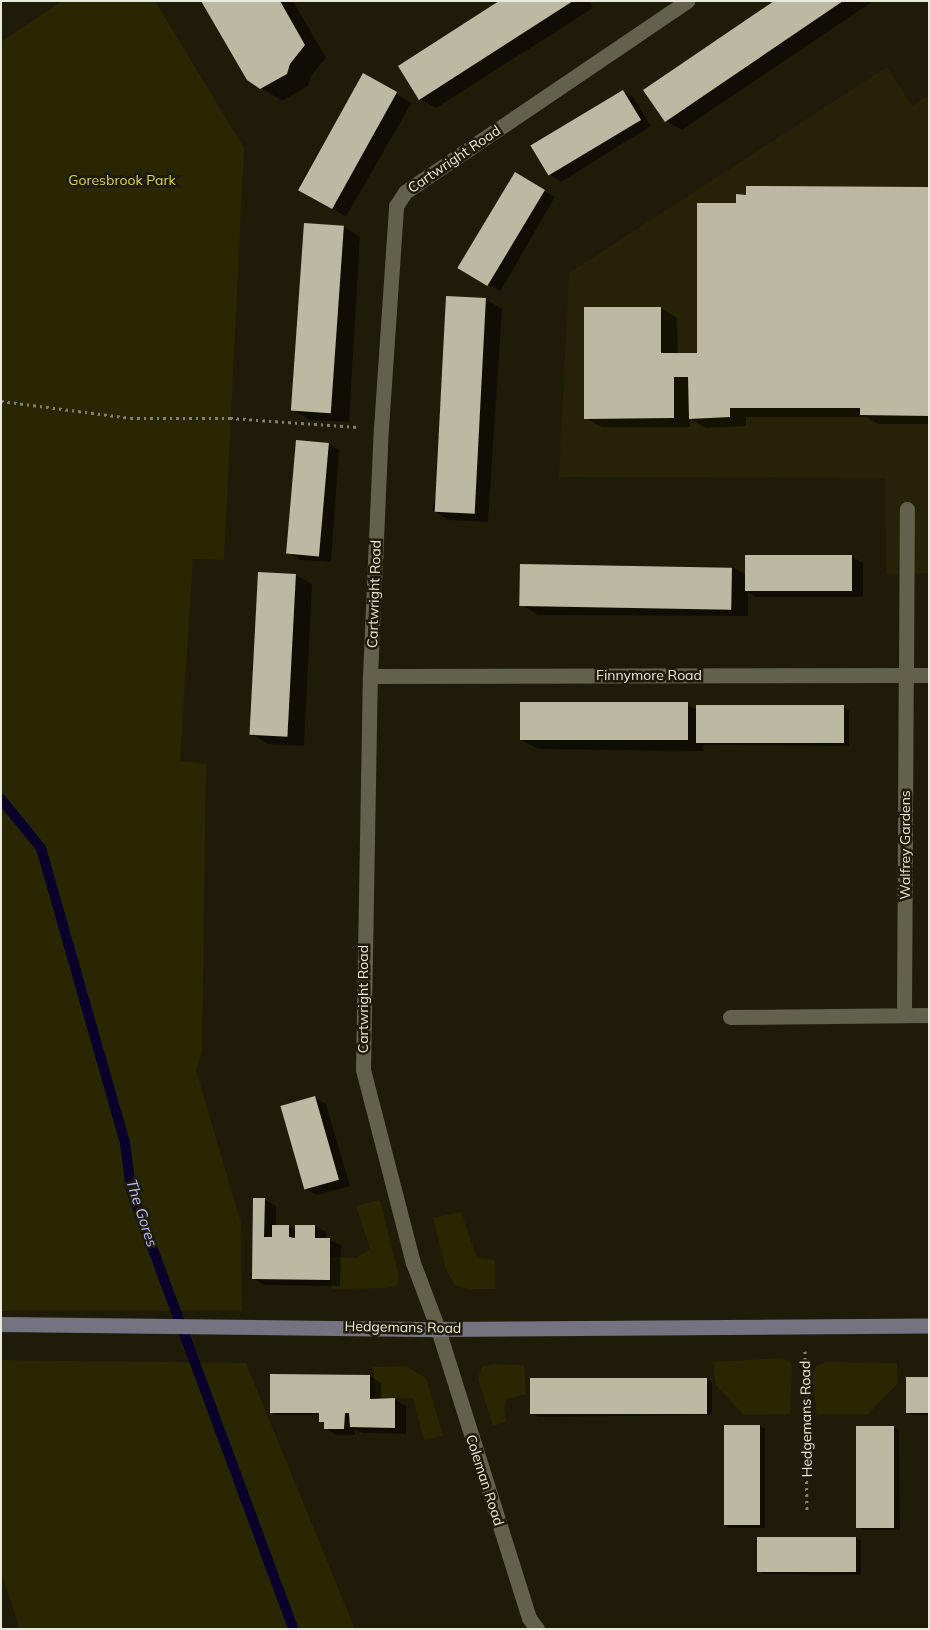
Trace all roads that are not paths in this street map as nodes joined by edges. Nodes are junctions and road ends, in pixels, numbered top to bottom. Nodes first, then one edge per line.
1 (687, 1) edge
2 (907, 509) dead end
3 (906, 675) junction
4 (929, 675) edge
5 (370, 676) junction
6 (904, 1015) junction
7 (929, 1015) edge
8 (730, 1016) dead end
9 (1, 1324) edge
10 (929, 1326) edge
11 (438, 1329) junction
12 (537, 1629) edge

1 - 5 street, Cartwright Road
2 - 3 street, Walfrey Gardens
3 - 4 street, Finnymore Road
3 - 5 street, Finnymore Road
3 - 6 street, Walfrey Gardens
5 - 11 street, Cartwright Road
6 - 7 street
6 - 8 street
9 - 11 street, Hedgemans Road
10 - 11 street, Hedgemans Road
11 - 12 street, Coleman Road

